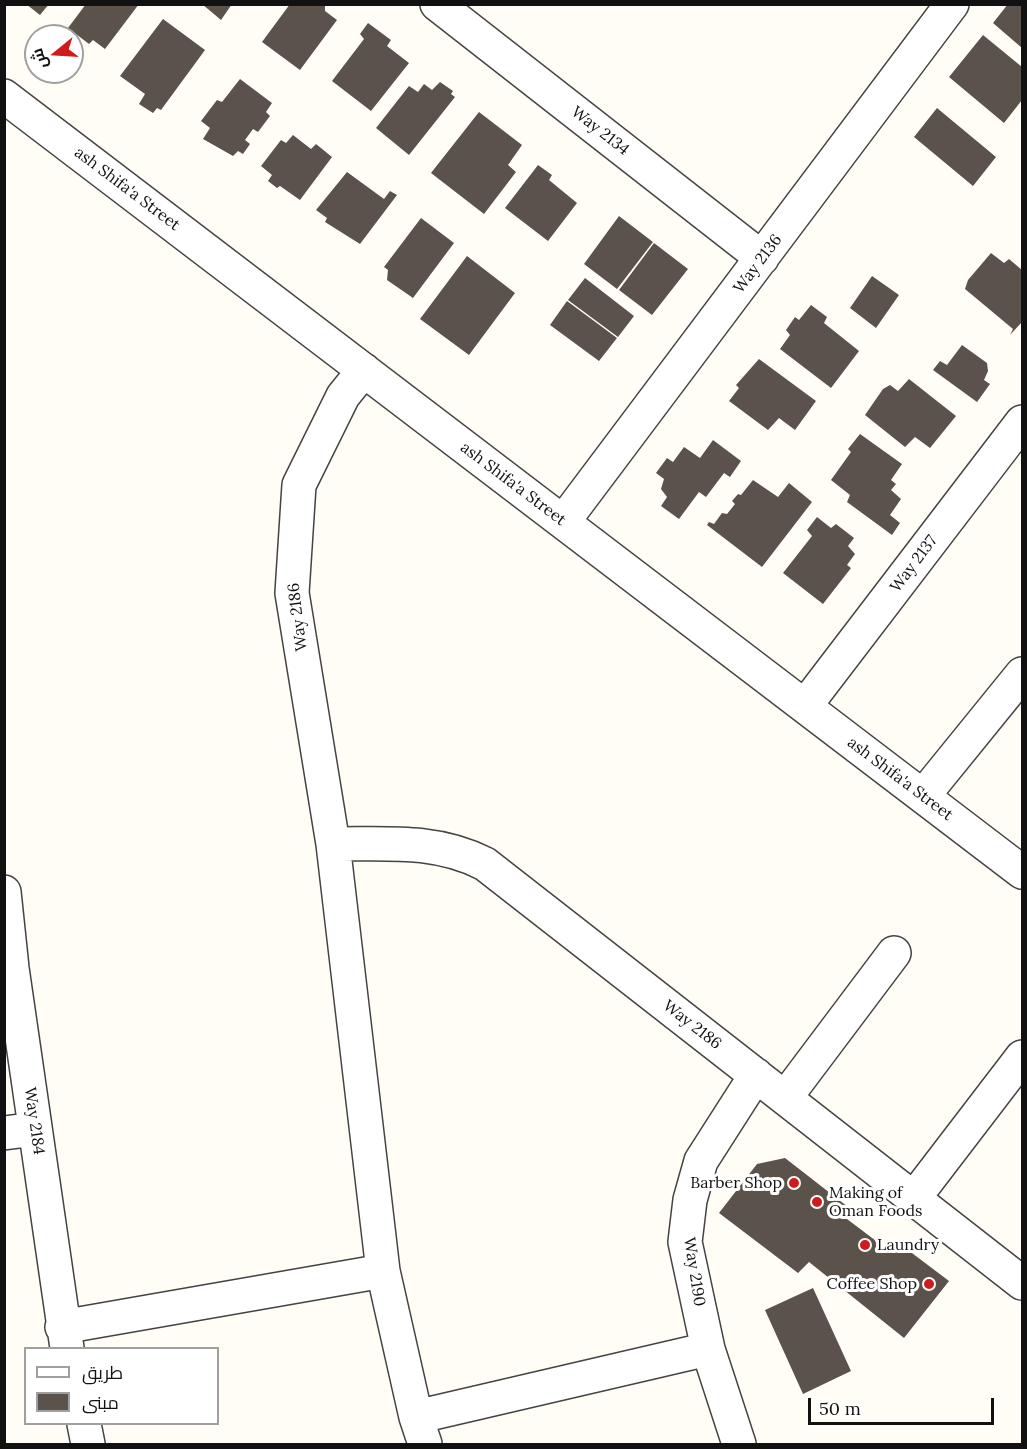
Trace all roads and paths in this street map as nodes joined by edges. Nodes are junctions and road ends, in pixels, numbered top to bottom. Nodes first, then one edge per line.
1 (437, 4) edge
2 (952, 4) edge
3 (4, 96) edge
4 (762, 258) junction
5 (364, 370) junction
6 (1020, 431) edge
7 (563, 522) junction
8 (1023, 674) edge
9 (805, 706) junction
10 (923, 796) junction
11 (333, 844) junction
12 (1023, 872) edge
13 (4, 892) edge
14 (894, 953) dead end
15 (8, 969) edge
16 (1023, 1057) edge
17 (756, 1075) junction
18 (785, 1098) junction
19 (20, 1131) edge
20 (914, 1198) junction
21 (383, 1271) junction
22 (1023, 1283) edge
23 (65, 1338) edge
24 (708, 1349) junction
25 (84, 1425) edge
26 (420, 1431) edge
27 (88, 1444) edge
28 (739, 1444) edge

1 - 4 street, Way 2134
2 - 4 street, Way 2136
3 - 5 street, ash Shifa'a Street
4 - 7 street, Way 2136
5 - 7 street, ash Shifa'a Street
5 - 11 street, Way 2186
6 - 9 street, Way 2137
7 - 9 street, ash Shifa'a Street
8 - 10 street
9 - 10 street, ash Shifa'a Street
10 - 12 street, ash Shifa'a Street
11 - 17 street, Way 2186
11 - 21 street, Way 2186
13 - 15 street, Way 2184
14 - 18 street
15 - 19 street, Way 2184
16 - 20 street
17 - 18 street, Way 2186
17 - 24 street, Way 2190
18 - 20 street, Way 2186
19 - 23 street, Way 2184
20 - 22 street, Way 2186
21 - 23 street
21 - 26 street, Way 2186
24 - 26 street
24 - 28 street, Way 2190
25 - 27 street

